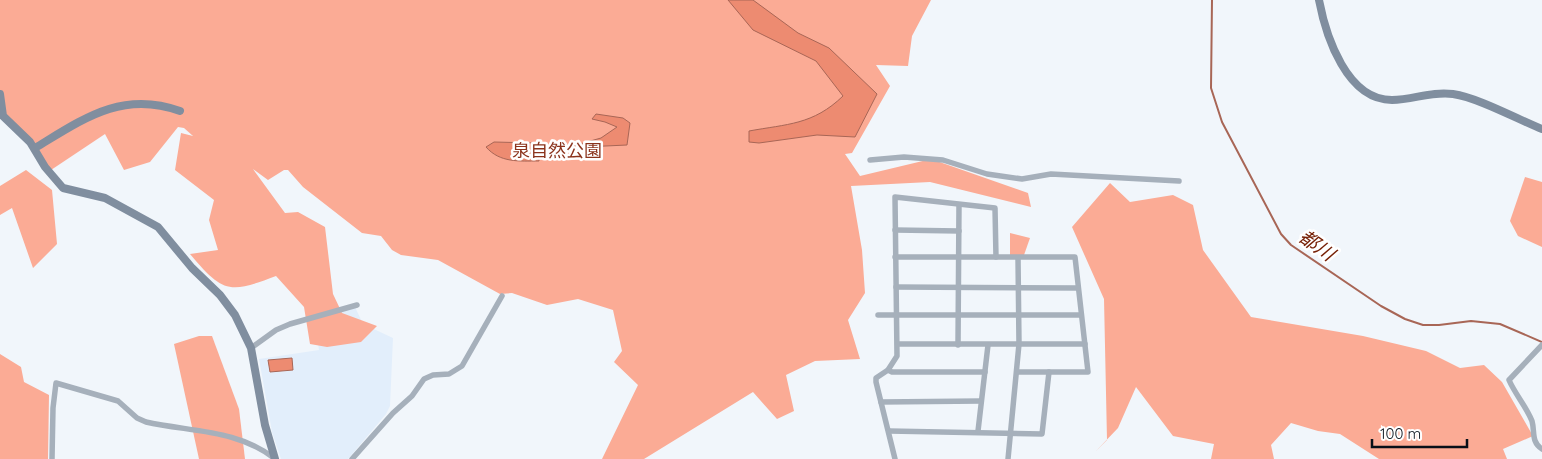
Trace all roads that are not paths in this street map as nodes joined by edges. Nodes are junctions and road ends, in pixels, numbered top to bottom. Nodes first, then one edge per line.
1 (1319, 0) edge
2 (0, 94) edge
3 (180, 111) dead end
4 (1542, 129) edge
5 (35, 148) junction
6 (870, 160) dead end
7 (1179, 182) dead end
8 (959, 204) junction
9 (895, 230) junction
10 (959, 230) junction
11 (895, 257) junction
12 (996, 257) junction
13 (959, 258) junction
14 (1018, 258) junction
15 (896, 287) junction
16 (958, 288) junction
17 (1018, 288) junction
18 (1078, 288) junction
19 (502, 296) dead end
20 (356, 305) dead end
21 (878, 315) dead end
22 (897, 315) junction
23 (958, 315) junction
24 (1019, 315) junction
25 (1082, 315) junction
26 (898, 344) junction
27 (958, 344) junction
28 (1019, 344) junction
29 (1085, 344) junction
30 (988, 345) junction
31 (1542, 345) edge
32 (251, 348) junction
33 (888, 370) junction
34 (985, 372) junction
35 (1016, 372) junction
36 (1049, 372) junction
37 (981, 401) junction
38 (881, 402) junction
39 (889, 432) junction
40 (978, 432) junction
41 (1010, 432) junction
42 (1542, 449) edge
43 (52, 459) edge
44 (275, 459) edge
45 (352, 459) edge
46 (896, 459) edge
47 (1008, 459) edge

1 - 4 street
2 - 5 street
3 - 5 street
5 - 32 street
6 - 7 street
8 - 9 street
8 - 10 street
8 - 12 street
9 - 10 street
9 - 11 street
10 - 13 street
11 - 13 street
11 - 15 street
12 - 13 street
12 - 14 street
13 - 16 street
14 - 17 street
14 - 18 street
15 - 16 street
15 - 22 street
16 - 17 street
16 - 23 street
17 - 18 street
17 - 24 street
18 - 25 street
19 - 45 street
20 - 32 street
21 - 22 street
22 - 23 street
22 - 26 street
23 - 24 street
23 - 27 street
24 - 25 street
24 - 28 street
25 - 29 street
26 - 27 street
26 - 33 street
27 - 30 street
28 - 29 street
28 - 30 street
28 - 35 street
29 - 36 street
30 - 34 street
31 - 42 street
32 - 44 street
33 - 34 street
33 - 38 street
34 - 37 street
35 - 36 street
35 - 41 street
36 - 41 street
37 - 38 street
37 - 40 street
38 - 39 street
39 - 40 street
39 - 46 street
40 - 41 street
41 - 47 street
43 - 44 street

